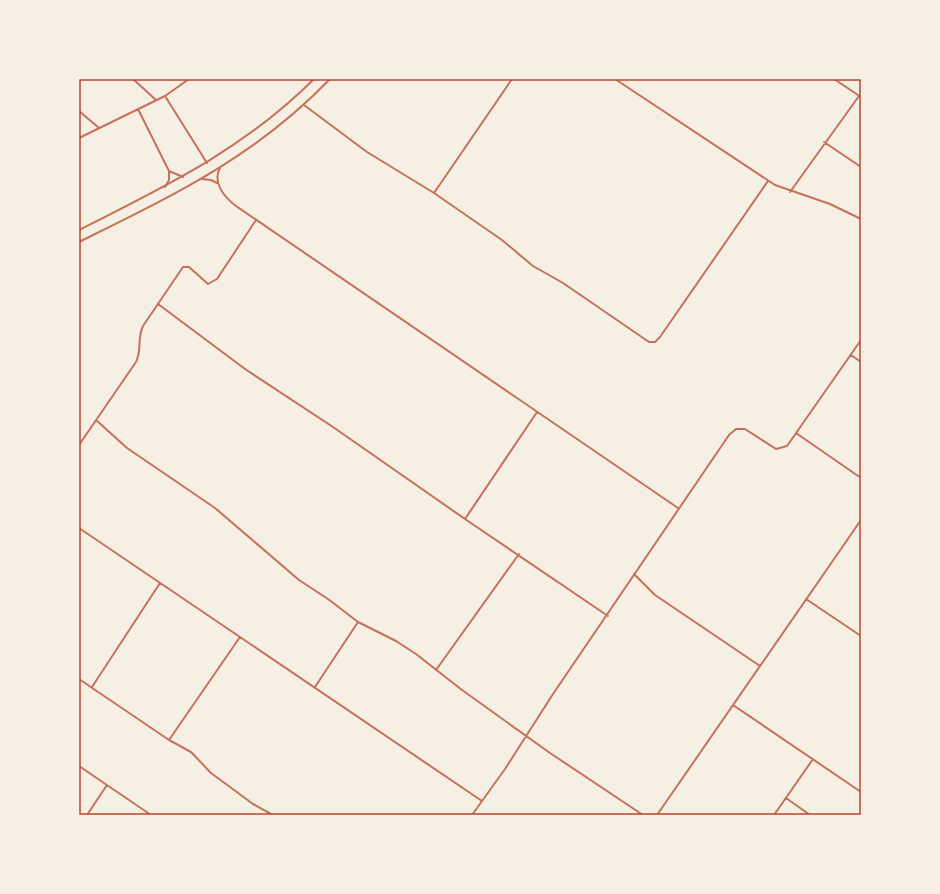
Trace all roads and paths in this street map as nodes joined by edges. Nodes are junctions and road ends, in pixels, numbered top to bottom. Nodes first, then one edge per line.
1 (133, 79) edge
2 (189, 79) edge
3 (314, 79) edge
4 (330, 79) edge
5 (512, 79) edge
6 (615, 79) edge
7 (834, 79) edge
8 (165, 96) junction
9 (860, 96) edge
10 (156, 100) junction
11 (304, 105) junction
12 (138, 109) junction
13 (79, 111) edge
14 (100, 128) junction
15 (79, 138) edge
16 (824, 142) junction
17 (207, 163) junction
18 (861, 167) edge
19 (220, 168) junction
20 (169, 171) junction
21 (183, 177) junction
22 (202, 179) junction
23 (768, 181) junction
24 (218, 184) junction
25 (165, 187) junction
26 (790, 192) junction
27 (434, 193) junction
28 (861, 219) edge
29 (256, 220) junction
30 (79, 230) edge
31 (79, 242) edge
32 (158, 304) junction
33 (861, 340) edge
34 (851, 355) junction
35 (861, 362) edge
36 (537, 412) junction
37 (96, 420) junction
38 (796, 433) junction
39 (79, 445) edge
40 (861, 478) edge
41 (678, 508) junction
42 (465, 519) junction
43 (861, 520) edge
44 (79, 528) edge
45 (519, 554) junction
46 (634, 574) junction
47 (160, 583) junction
48 (806, 599) junction
49 (608, 616) junction
50 (358, 622) junction
51 (861, 636) edge
52 (240, 637) junction
53 (760, 666) junction
54 (436, 670) junction
55 (79, 679) edge
56 (92, 688) junction
57 (315, 688) junction
58 (734, 705) junction
59 (526, 736) junction
60 (170, 740) junction
61 (813, 759) junction
62 (79, 766) edge
63 (107, 785) junction
64 (861, 792) edge
65 (786, 798) junction
66 (482, 802) junction
67 (87, 815) edge
68 (151, 815) edge
69 (273, 815) edge
70 (472, 815) edge
71 (643, 815) edge
72 (658, 815) edge
73 (774, 815) edge
74 (810, 815) edge

1 - 10 street
2 - 8 street
3 - 17 street
4 - 11 street
5 - 27 street
6 - 23 street
7 - 9 street
8 - 10 street
8 - 17 street
9 - 16 street
10 - 12 street
11 - 19 street
11 - 27 street
12 - 14 street
12 - 20 street
13 - 14 street
14 - 15 street
16 - 18 street
16 - 26 street
17 - 21 street
19 - 22 street
19 - 24 street
20 - 21 street
20 - 25 street
21 - 25 street
22 - 24 street
22 - 31 street
23 - 26 street
23 - 27 street
24 - 29 street
25 - 30 street
26 - 28 street
29 - 32 street
29 - 36 street
32 - 37 street
32 - 42 street
33 - 34 street
34 - 35 street
34 - 38 street
36 - 41 street
36 - 42 street
37 - 39 street
37 - 50 street
38 - 40 street
38 - 41 street
41 - 46 street
42 - 45 street
43 - 48 street
44 - 47 street
45 - 49 street
45 - 54 street
46 - 49 street
46 - 53 street
47 - 52 street
47 - 56 street
48 - 51 street
48 - 53 street
49 - 59 street
50 - 54 street
50 - 57 street
52 - 57 street
52 - 60 street
53 - 58 street
54 - 59 street
55 - 56 street
56 - 60 street
57 - 66 street
58 - 61 street
58 - 72 street
59 - 66 street
59 - 71 street
60 - 69 street
61 - 64 street
61 - 65 street
62 - 63 street
63 - 67 street
63 - 68 street
65 - 73 street
65 - 74 street
66 - 70 street

